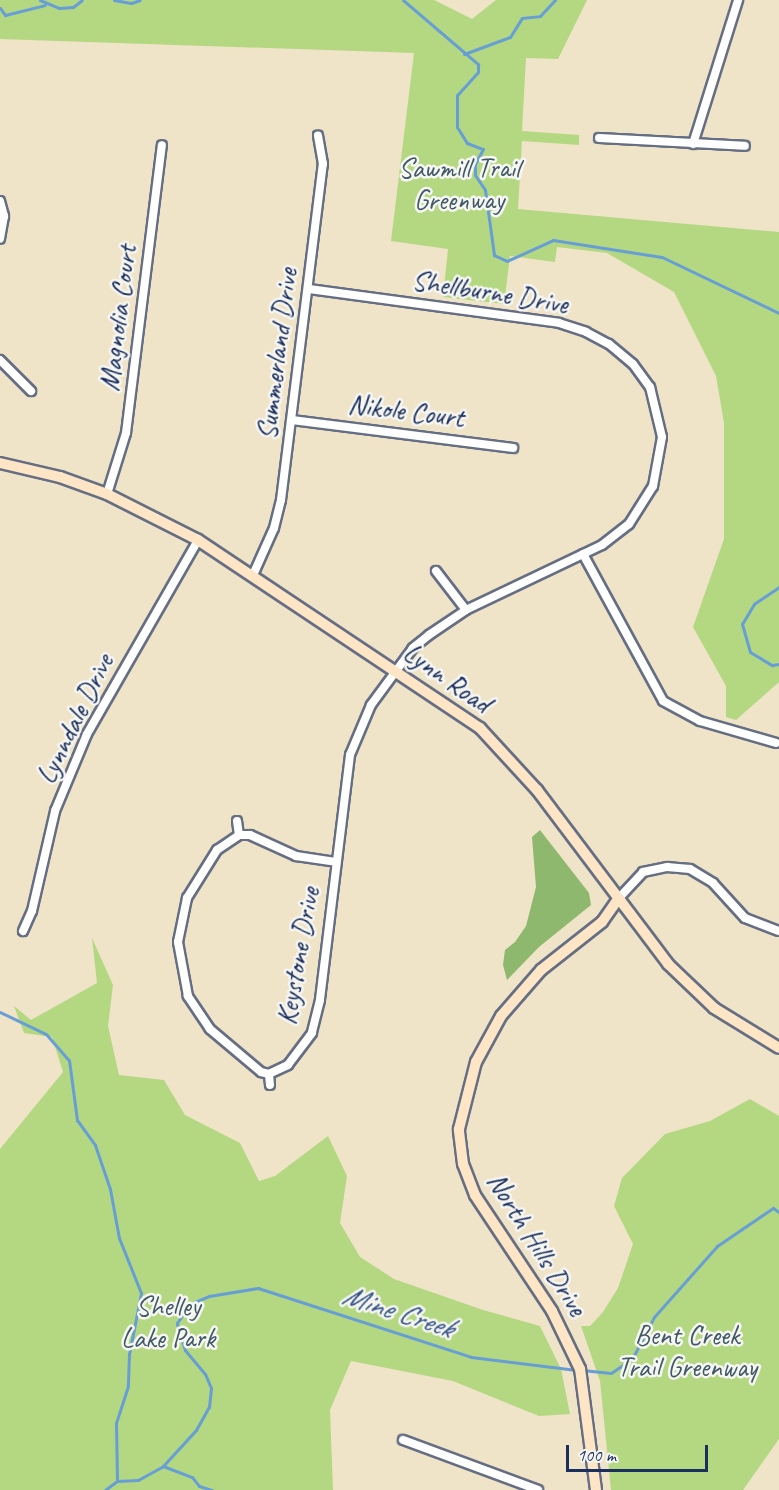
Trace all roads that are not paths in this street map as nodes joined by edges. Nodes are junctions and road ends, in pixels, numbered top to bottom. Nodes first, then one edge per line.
1 (738, 0) edge
2 (318, 135) dead end
3 (599, 138) dead end
4 (693, 144) junction
5 (162, 145) dead end
6 (745, 146) dead end
7 (0, 201) edge
8 (0, 239) edge
9 (309, 289) junction
10 (0, 360) edge
11 (31, 391) dead end
12 (292, 420) junction
13 (513, 448) dead end
14 (0, 463) edge
15 (107, 494) junction
16 (198, 540) junction
17 (583, 554) junction
18 (436, 571) dead end
19 (253, 575) junction
20 (466, 610) junction
21 (397, 672) junction
22 (776, 742) dead end
23 (237, 821) dead end
24 (239, 835) junction
25 (336, 862) junction
26 (618, 899) junction
27 (23, 931) dead end
28 (779, 931) edge
29 (779, 1048) edge
30 (269, 1074) junction
31 (270, 1084) dead end
32 (403, 1440) dead end
33 (538, 1490) edge
34 (596, 1490) edge

1 - 4 street
2 - 9 street, Summerland Drive
3 - 4 street
4 - 6 street
5 - 15 street, Magnolia Court
7 - 8 street
9 - 12 street, Summerland Drive
9 - 17 street, Shellburne Drive
10 - 11 street
12 - 13 street, Nikole Court
12 - 19 street, Summerland Drive
14 - 15 main road, Lynn Road
15 - 16 main road, Lynn Road
16 - 19 main road, Lynn Road
16 - 27 street, Lynndale Drive
17 - 20 street, Shellburne Drive
17 - 22 street
18 - 20 street
19 - 21 main road, Lynn Road
20 - 21 street, Shellburne Drive
21 - 25 street, Keystone Drive
21 - 26 main road, Lynn Road
23 - 24 street
24 - 25 street, Keystone Drive
24 - 30 street
25 - 30 street, Keystone Drive
26 - 28 street
26 - 29 main road, Lynn Road
26 - 34 main road, North Hills Drive
30 - 31 street
32 - 33 street

